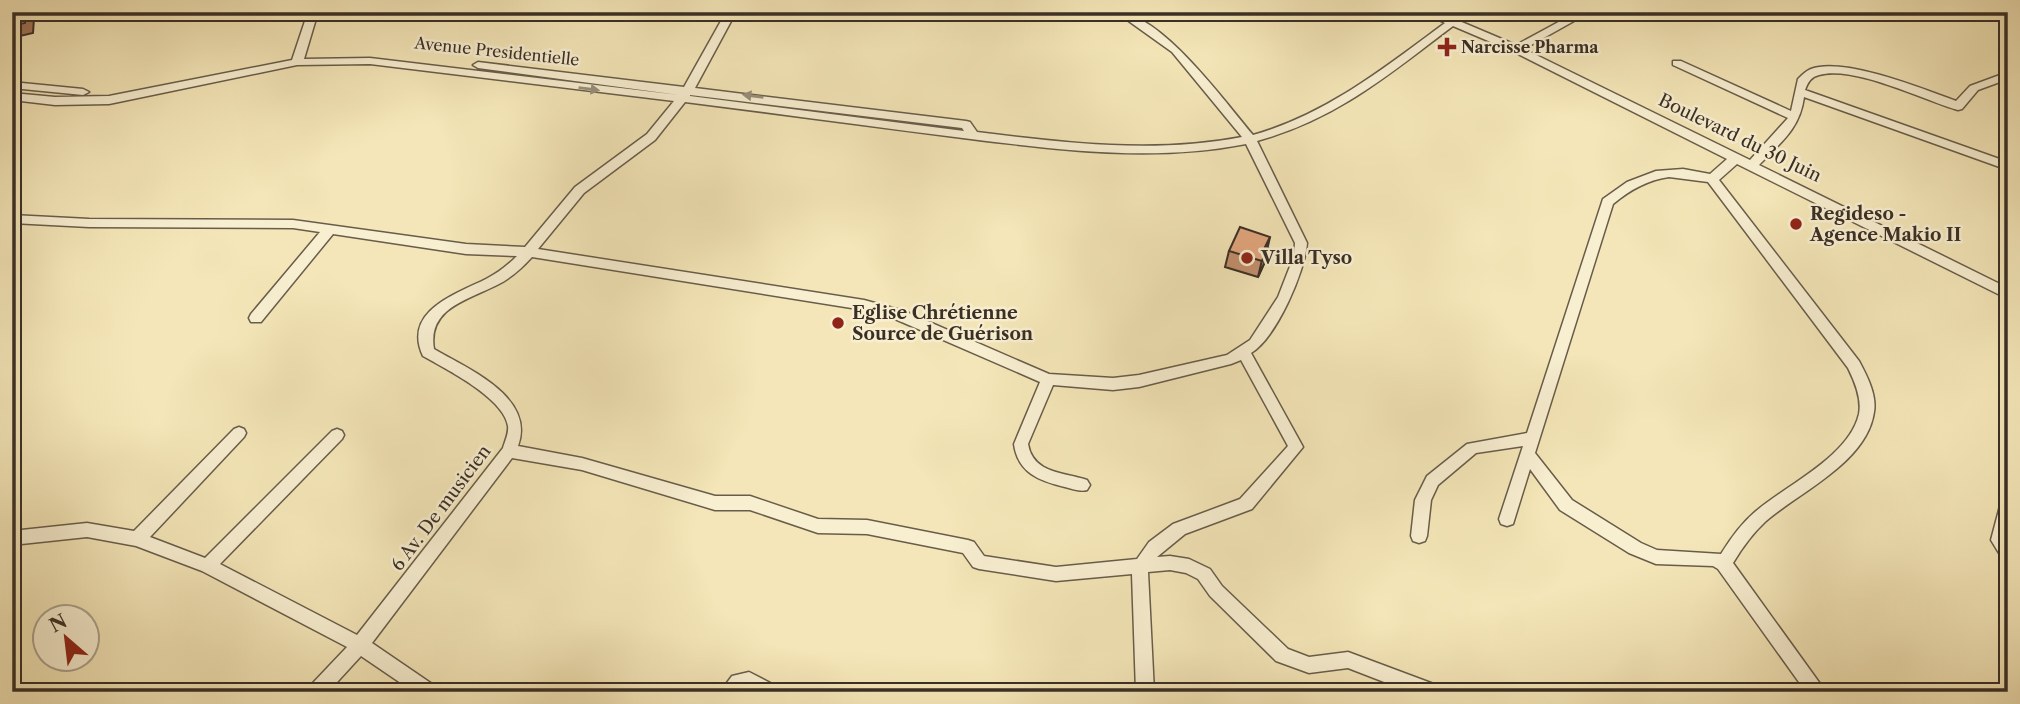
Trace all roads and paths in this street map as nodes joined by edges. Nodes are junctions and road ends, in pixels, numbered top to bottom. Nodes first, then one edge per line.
1 (313, 12) edge
2 (731, 12) edge
3 (1427, 12) edge
4 (1585, 12) edge
5 (1120, 13) edge
6 (1451, 18) edge
7 (1516, 49) junction
8 (298, 60) junction
9 (1677, 63) dead end
10 (2008, 75) edge
11 (12, 85) edge
12 (690, 89) junction
13 (55, 90) junction
14 (148, 91) junction
15 (1800, 92) junction
16 (12, 96) edge
17 (44, 100) junction
18 (681, 101) junction
19 (796, 107) junction
20 (1795, 117) junction
21 (1249, 138) junction
22 (1736, 158) junction
23 (1752, 165) junction
24 (2008, 166) edge
25 (1712, 179) junction
26 (12, 219) edge
27 (330, 229) junction
28 (531, 252) junction
29 (2008, 279) edge
30 (2002, 291) edge
31 (256, 318) dead end
32 (1244, 353) junction
33 (1048, 379) junction
34 (239, 433) dead end
35 (337, 436) dead end
36 (1529, 446) junction
37 (509, 451) junction
38 (1082, 485) dead end
39 (2008, 506) edge
40 (1507, 519) dead end
41 (1419, 536) dead end
42 (12, 538) edge
43 (137, 539) junction
44 (2008, 553) edge
45 (1724, 564) junction
46 (208, 566) junction
47 (1140, 568) junction
48 (360, 645) junction
49 (316, 692) edge
50 (429, 692) edge
51 (729, 692) edge
52 (770, 692) edge
53 (1145, 692) edge
54 (1433, 692) edge
55 (1817, 692) edge

1 - 8 street
2 - 12 street, 6 Av. De musicien
3 - 6 street, Boulevard du 30 Juin
4 - 7 street
5 - 21 street
6 - 7 street, Boulevard du 30 Juin
6 - 21 street, Avenue Presidentielle
7 - 22 street, Boulevard du 30 Juin
8 - 12 street, Avenue Presidentielle
8 - 14 street, Avenue Presidentielle
8 -> 18 street, Avenue Presidentielle
9 - 20 street
10 - 15 street
11 - 13 street, Avenue Presidentielle
12 - 18 street, 6 Av. De musicien
19 -> 12 street, Avenue Presidentielle
13 - 14 street, Avenue Presidentielle
13 - 17 street
14 - 17 street, Avenue Presidentielle
15 - 20 street
15 - 24 street
16 - 17 street, Avenue Presidentielle
18 - 19 street, Avenue Presidentielle
18 - 28 street, 6 Av. De musicien
19 - 21 street, Avenue Presidentielle
20 - 23 street
21 - 32 street
22 - 23 street, Boulevard du 30 Juin
22 - 25 street
23 - 30 street, Boulevard du 30 Juin
25 - 36 street
25 - 45 street
26 - 27 street
27 - 28 street
27 - 31 street
28 - 33 street
28 - 37 street, 6 Av. De musicien
29 - 30 street
32 - 33 street
32 - 47 street
33 - 38 street
34 - 43 street
35 - 46 street
36 - 40 street
36 - 41 street
36 - 45 street
37 - 47 street
37 - 48 street, 6 Av. De musicien
39 - 44 street
42 - 43 street
43 - 46 street
45 - 55 street
46 - 48 street
47 - 53 street
47 - 54 street
48 - 49 street, 6 Av. De musicien
48 - 50 street
51 - 52 street

